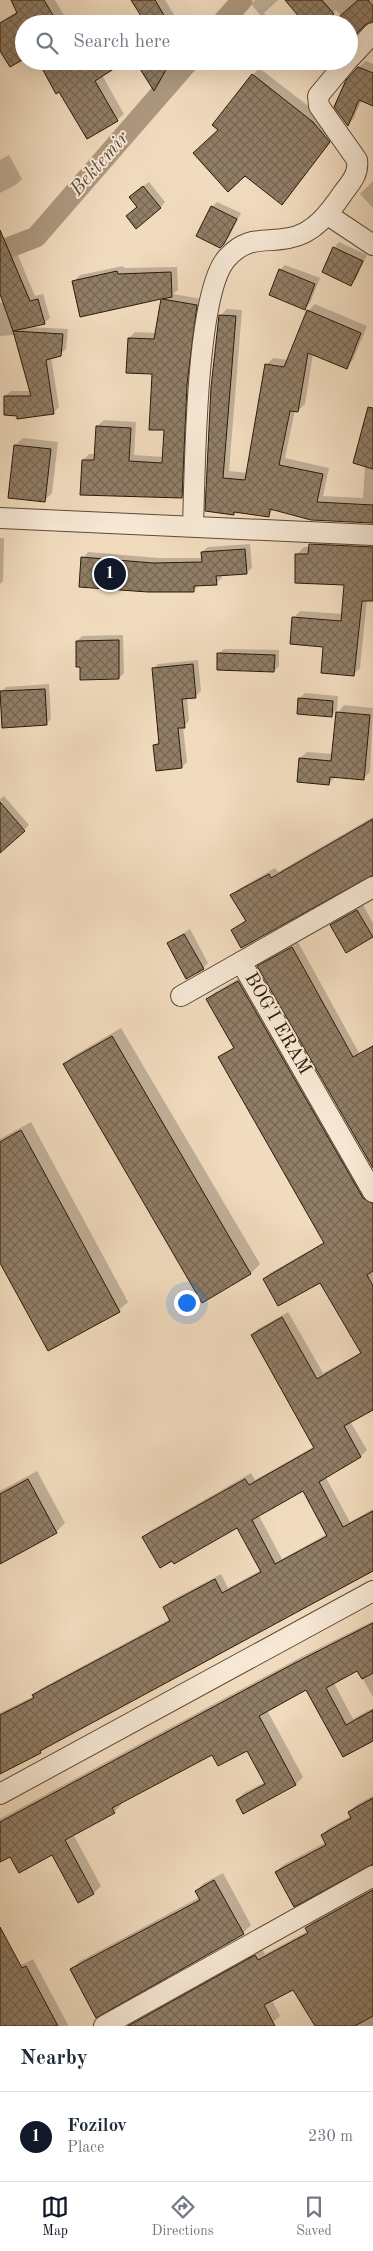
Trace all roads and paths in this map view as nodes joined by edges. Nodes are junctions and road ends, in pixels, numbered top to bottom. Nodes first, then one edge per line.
1 (373, 33) edge
2 (358, 49) edge
3 (340, 70) edge
4 (328, 215) junction
5 (373, 245) edge
6 (0, 518) edge
7 (193, 526) junction
8 (373, 536) edge
9 (373, 887) edge
10 (241, 962) junction
11 (181, 996) dead end
12 (373, 1192) edge
13 (373, 1591) edge
14 (0, 1794) edge
15 (373, 1876) edge
16 (104, 2026) edge

1 - 2 street
3 - 4 street
4 - 5 street
4 - 7 street
6 - 7 street
7 - 8 street
9 - 10 street, BOG'I ERAM
10 - 11 street
10 - 12 street, BOG'I ERAM
13 - 14 street
15 - 16 street

